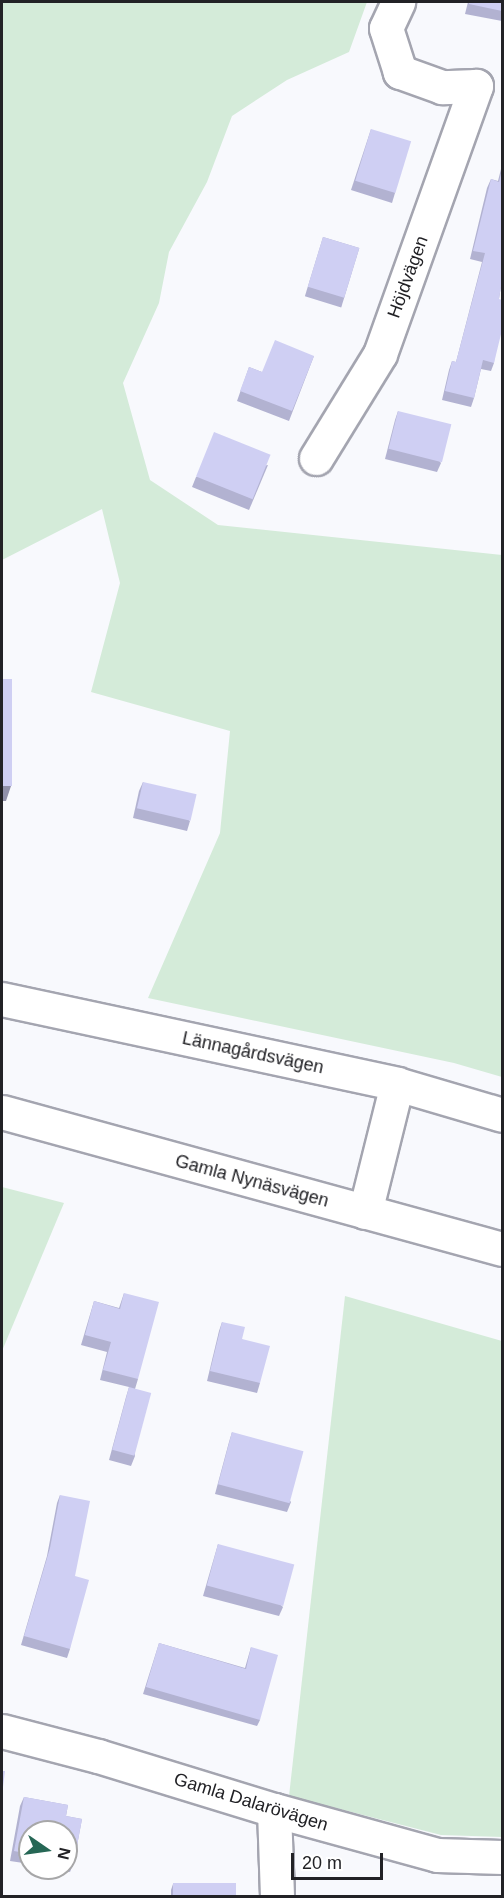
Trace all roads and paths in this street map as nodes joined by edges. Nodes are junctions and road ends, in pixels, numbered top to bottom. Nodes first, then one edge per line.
1 (398, 2) edge
2 (489, 88) edge
3 (316, 458) dead end
4 (2, 999) edge
5 (397, 1084) junction
6 (2, 1112) edge
7 (502, 1115) edge
8 (365, 1212) junction
9 (502, 1250) edge
10 (2, 1731) edge
11 (274, 1810) junction
12 (502, 1857) edge
13 (277, 1896) edge

1 - 2 street, Höjdvägen
2 - 3 street, Höjdvägen
4 - 5 street, Lännagårdsvägen
5 - 7 street, Lännagårdsvägen
5 - 8 street
6 - 8 street, Gamla Nynäsvägen
8 - 9 street, Gamla Nynäsvägen
10 - 11 street, Gamla Dalarövägen
11 - 12 street, Gamla Dalarövägen
11 - 13 street

